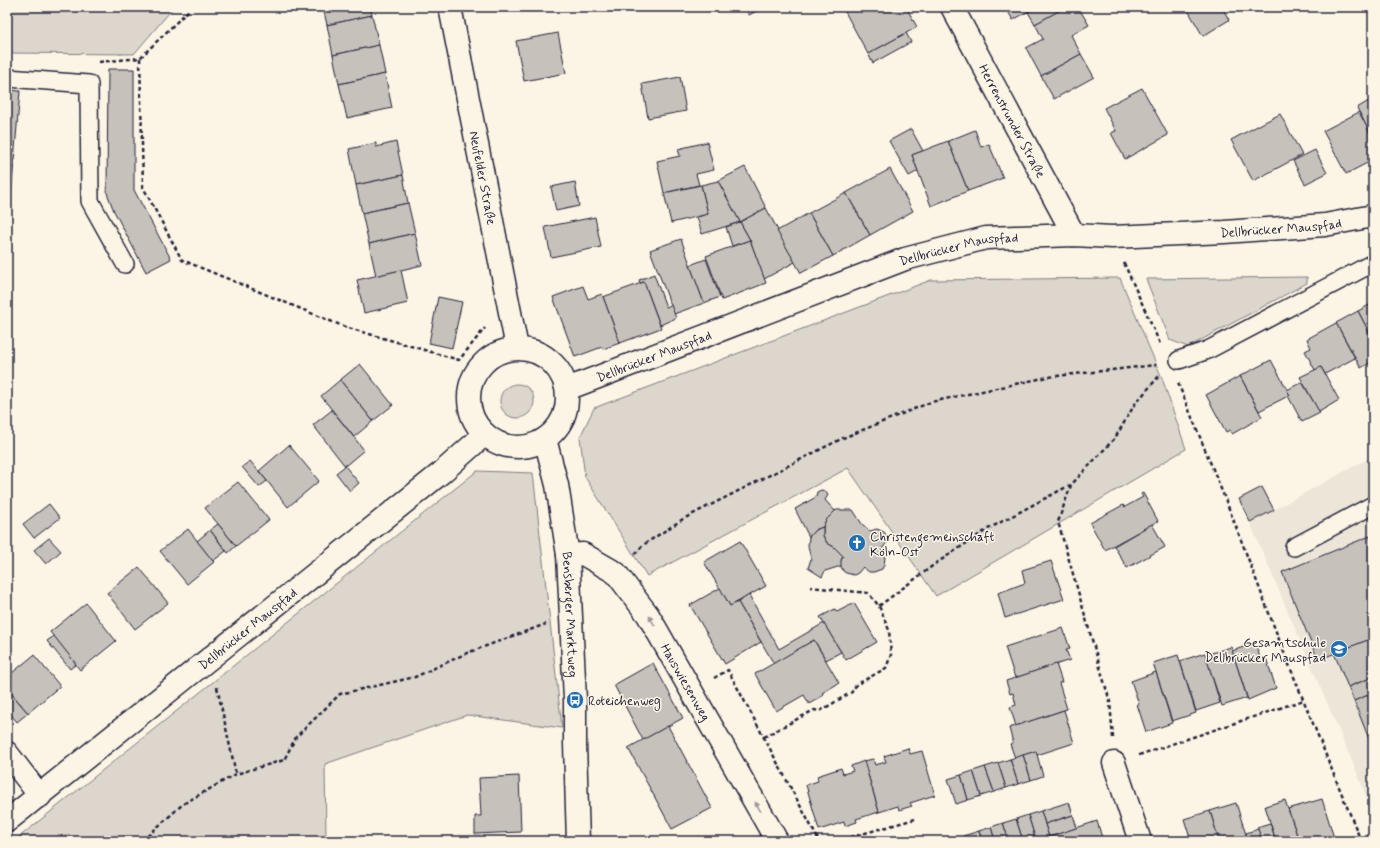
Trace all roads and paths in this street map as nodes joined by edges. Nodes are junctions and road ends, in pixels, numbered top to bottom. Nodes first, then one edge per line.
1 (192, 7) edge
2 (450, 7) edge
3 (952, 7) edge
4 (140, 58) junction
5 (93, 62) dead end
6 (7, 78) edge
7 (1373, 216) edge
8 (1074, 235) junction
9 (1112, 237) junction
10 (1373, 262) edge
11 (125, 264) dead end
12 (486, 323) dead end
13 (517, 348) junction
14 (1163, 350) dead end
15 (1179, 360) dead end
16 (1162, 365) dead end
17 (1165, 370) dead end
18 (1176, 379) dead end
19 (567, 389) junction
20 (485, 434) junction
21 (545, 439) junction
22 (1071, 485) junction
23 (1373, 505) edge
24 (1294, 547) dead end
25 (568, 555) junction
26 (616, 573) junction
27 (810, 587) dead end
28 (879, 606) junction
29 (571, 615) junction
30 (210, 658) junction
31 (691, 691) junction
32 (1304, 700) junction
33 (764, 737) junction
34 (7, 753) edge
35 (1114, 763) junction
36 (236, 774) junction
37 (40, 796) junction
38 (915, 819) dead end
39 (7, 821) edge
40 (142, 841) edge
41 (578, 841) edge
42 (777, 841) edge
43 (819, 841) edge
44 (837, 841) edge
45 (1140, 841) edge
46 (1361, 841) edge

1 - 4 path
2 - 13 main road, Neufelder Straße
3 - 8 main road, Herrenstrunder Straße
4 - 5 path
4 - 12 path
6 - 11 lane
7 - 9 main road, Dellbrücker Mauspfad
8 - 9 main road, Dellbrücker Mauspfad
8 - 19 main road, Dellbrücker Mauspfad
9 - 14 path
10 - 15 lane
13 - 19 main road
13 - 20 main road
16 - 26 path
17 - 22 path
18 - 32 path
19 - 21 main road
20 - 21 main road
20 - 30 main road, Dellbrücker Mauspfad
21 - 25 main road, Bensberger Marktweg
22 - 28 path
22 - 35 path
23 - 24 lane
25 - 26 main road, Hauswiesenweg
25 - 29 main road, Bensberger Marktweg
31 -> 26 main road, Hauswiesenweg
27 - 28 path
28 - 33 path
29 - 36 path
29 - 41 main road, Bensberger Marktweg
30 - 36 path
30 - 37 main road, Dellbrücker Mauspfad
31 - 33 path
42 -> 31 main road, Hauswiesenweg
32 - 35 path
32 - 46 path
33 - 43 path
34 - 37 main road
35 - 45 main road
36 - 40 path
37 - 39 main road, Dellbrücker Mauspfad
38 - 44 path

